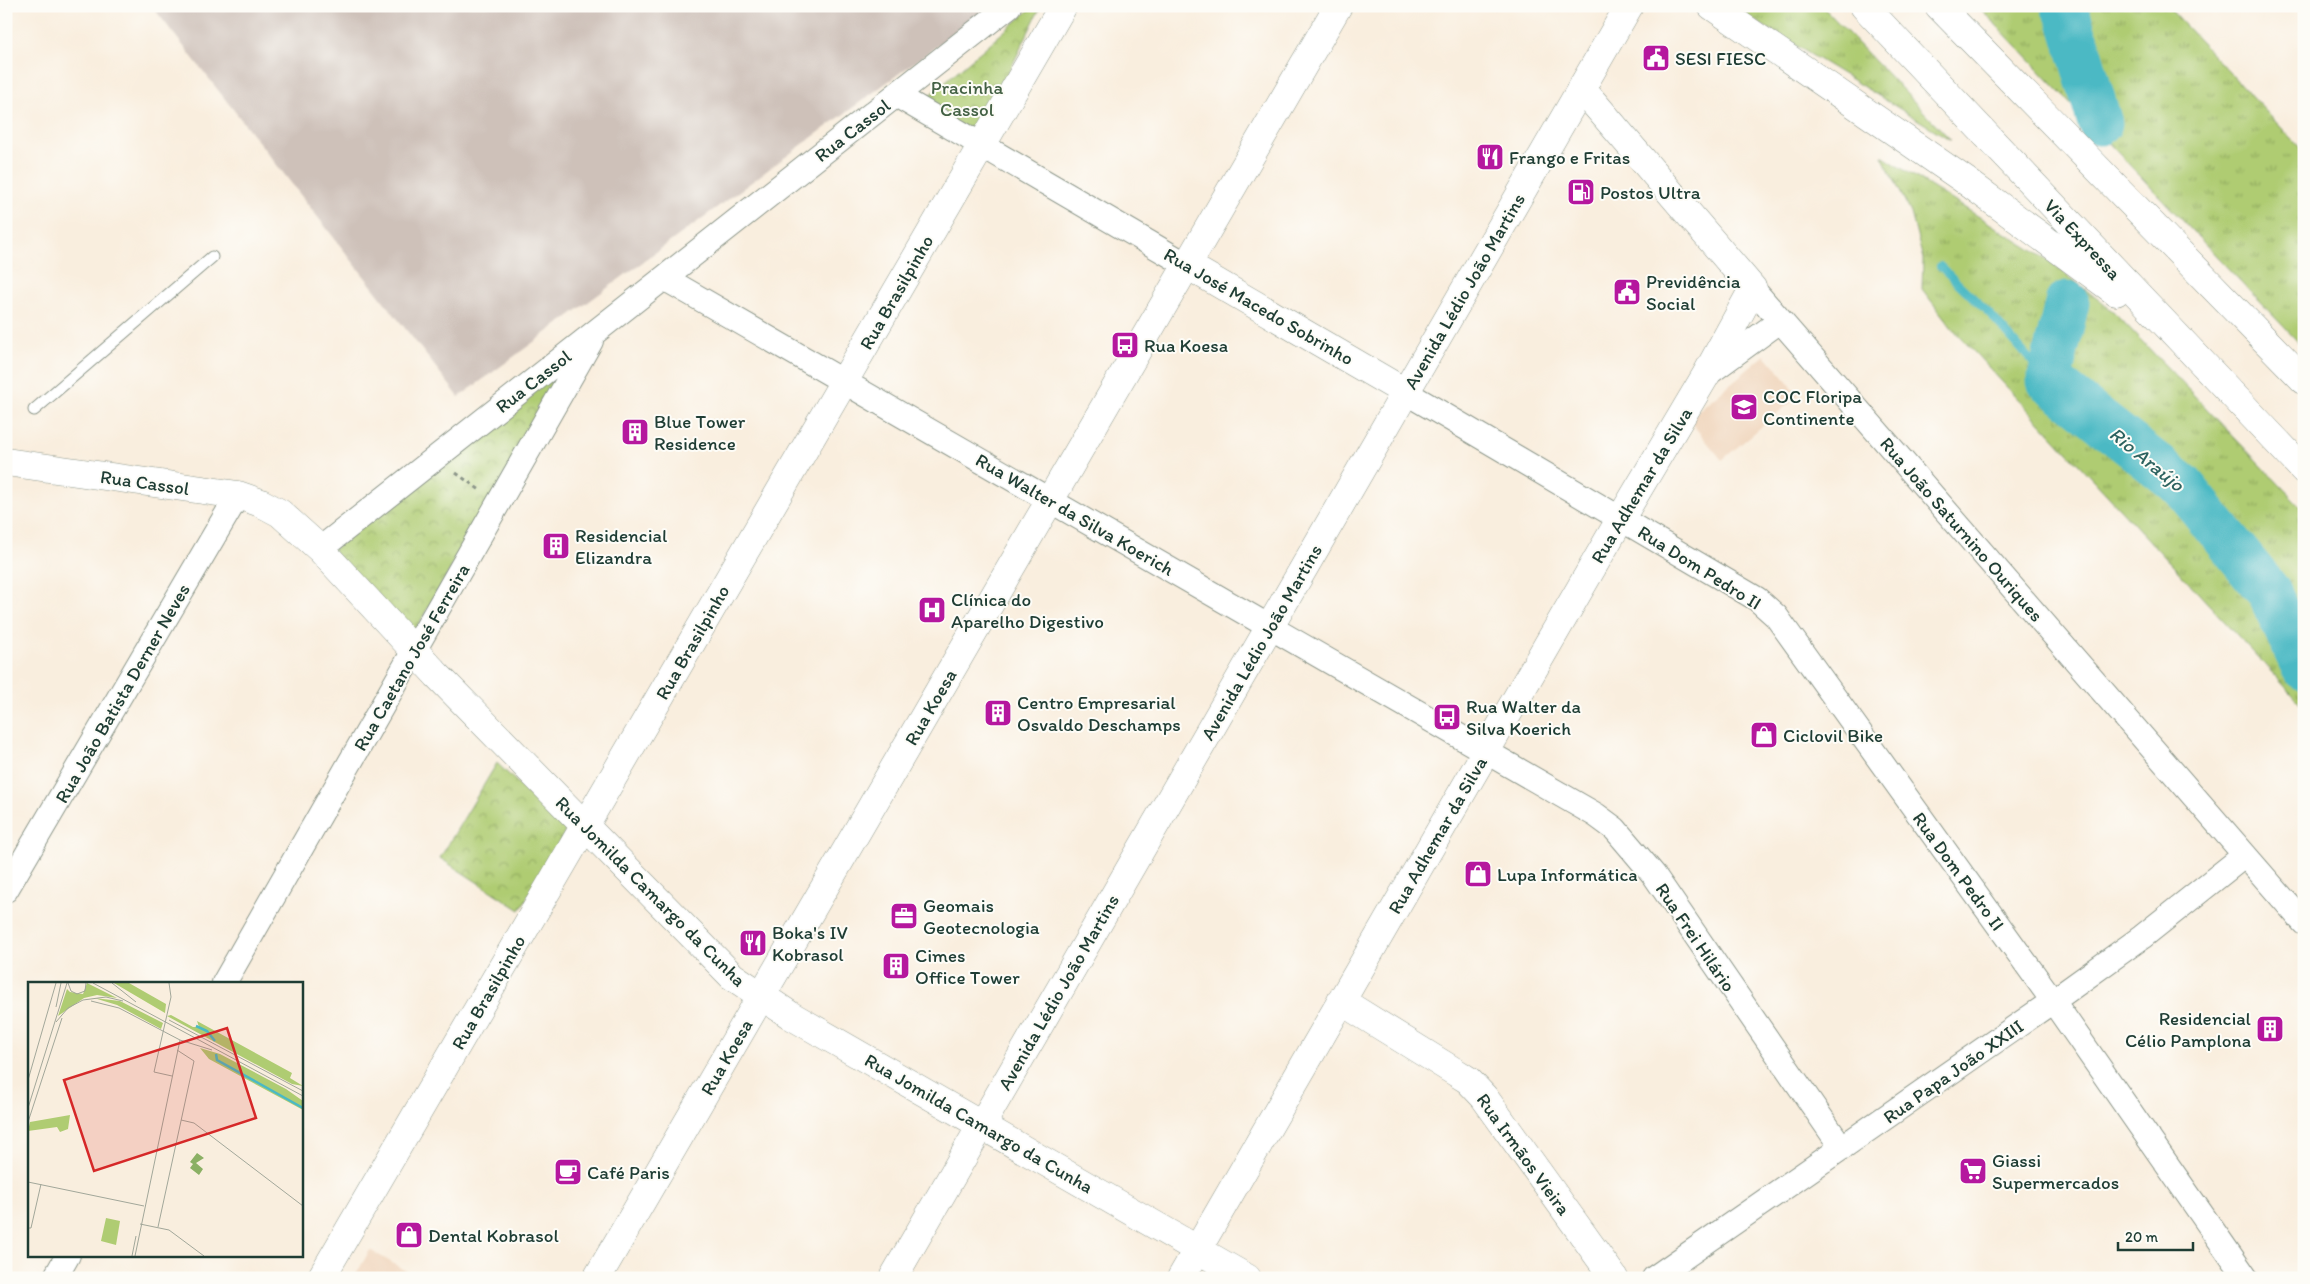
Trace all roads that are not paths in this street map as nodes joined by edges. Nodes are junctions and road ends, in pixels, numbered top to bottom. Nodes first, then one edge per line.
1 (1009, 6) edge
2 (1063, 6) edge
3 (1338, 6) edge
4 (1629, 6) edge
5 (1712, 6) edge
6 (1864, 6) edge
7 (1939, 6) edge
8 (1581, 88) junction
9 (896, 95) junction
10 (982, 145) junction
11 (212, 256) dead end
12 (1187, 265) junction
13 (664, 278) junction
14 (1753, 289) junction
15 (1773, 326) dead end
16 (597, 331) junction
17 (2175, 336) junction
18 (1706, 375) junction
19 (2304, 380) edge
20 (844, 382) junction
21 (1405, 392) junction
22 (34, 410) dead end
23 (6, 462) edge
24 (2304, 470) edge
25 (238, 495) junction
26 (1050, 500) junction
27 (1621, 518) junction
28 (320, 549) junction
29 (1270, 626) junction
30 (414, 651) junction
31 (1486, 750) junction
32 (585, 825) junction
33 (2246, 855) junction
34 (6, 890) edge
35 (2304, 923) edge
36 (225, 982) edge
37 (761, 996) junction
38 (1341, 1001) junction
39 (2053, 1001) junction
40 (982, 1124) junction
41 (1842, 1148) junction
42 (1197, 1248) junction
43 (67, 1256) edge
44 (55, 1278) edge
45 (321, 1278) edge
46 (597, 1278) edge
47 (893, 1278) edge
48 (1181, 1278) edge
49 (1247, 1278) edge
50 (1614, 1278) edge
51 (1654, 1278) edge
52 (2246, 1278) edge

1 - 9 street, Rua Cassol
2 - 10 main road, Rua Brasilpinho
3 - 12 main road, Rua Koesa
4 - 8 main road, Avenida Lédio João Martins
5 - 17 main road
6 - 17 main road, Via Expressa
7 - 19 main road
8 - 14 main road, Rua João Saturnino Ouriques
8 - 21 main road, Avenida Lédio João Martins
9 - 10 street, Rua José Macedo Sobrinho
9 - 13 street, Rua Cassol
10 - 12 street, Rua José Macedo Sobrinho
10 - 20 main road, Rua Brasilpinho
11 - 22 lane
12 - 21 main road, Rua José Macedo Sobrinho
12 - 26 main road, Rua Koesa
13 - 16 street, Rua Cassol
13 - 20 street, Rua Walter da Silva Koerich
14 - 18 main road, Rua Adhemar da Silva
14 - 33 street, Rua João Saturnino Ouriques
15 - 18 street
16 - 28 street, Rua Cassol
16 - 30 street, Rua Caetano José Ferreira
17 - 24 main road, Via Expressa
18 - 27 main road, Rua Adhemar da Silva
20 - 26 street, Rua Walter da Silva Koerich
20 - 32 main road, Rua Brasilpinho
21 - 27 street, Rua José Macedo Sobrinho
21 - 29 main road, Avenida Lédio João Martins
23 - 25 main road, Rua Cassol
25 - 28 main road, Rua Cassol
25 - 34 street, Rua João Batista Derner Neves
26 - 29 street, Rua Walter da Silva Koerich
26 - 37 main road, Rua Koesa
27 - 31 main road, Rua Adhemar da Silva
27 - 39 street, Rua Dom Pedro II
28 - 30 main road, Rua Jomilda Camargo da Cunha
29 - 31 street, Rua Walter da Silva Koerich
29 - 40 main road, Avenida Lédio João Martins
30 - 32 main road, Rua Jomilda Camargo da Cunha
30 - 36 street, Rua Caetano José Ferreira
31 - 38 main road, Rua Adhemar da Silva
31 - 41 street, Rua Frei Hilário
32 - 37 main road, Rua Jomilda Camargo da Cunha
32 - 45 main road, Rua Brasilpinho
33 - 35 street, Rua João Saturnino Ouriques
33 - 39 street, Rua Papa João XXIII
37 - 40 main road, Rua Jomilda Camargo da Cunha
37 - 46 main road, Rua Koesa
38 - 42 main road, Rua Adhemar da Silva
38 - 50 main road, Rua Irmãos Vieira
39 - 41 street, Rua Papa João XXIII
39 - 52 street, Rua Dom Pedro II
40 - 42 main road, Rua Jomilda Camargo da Cunha
40 - 47 main road, Avenida Lédio João Martins
41 - 51 street, Rua Papa João XXIII
42 - 48 main road, Rua Adhemar da Silva
42 - 49 main road, Rua Jomilda Camargo da Cunha
43 - 44 street

